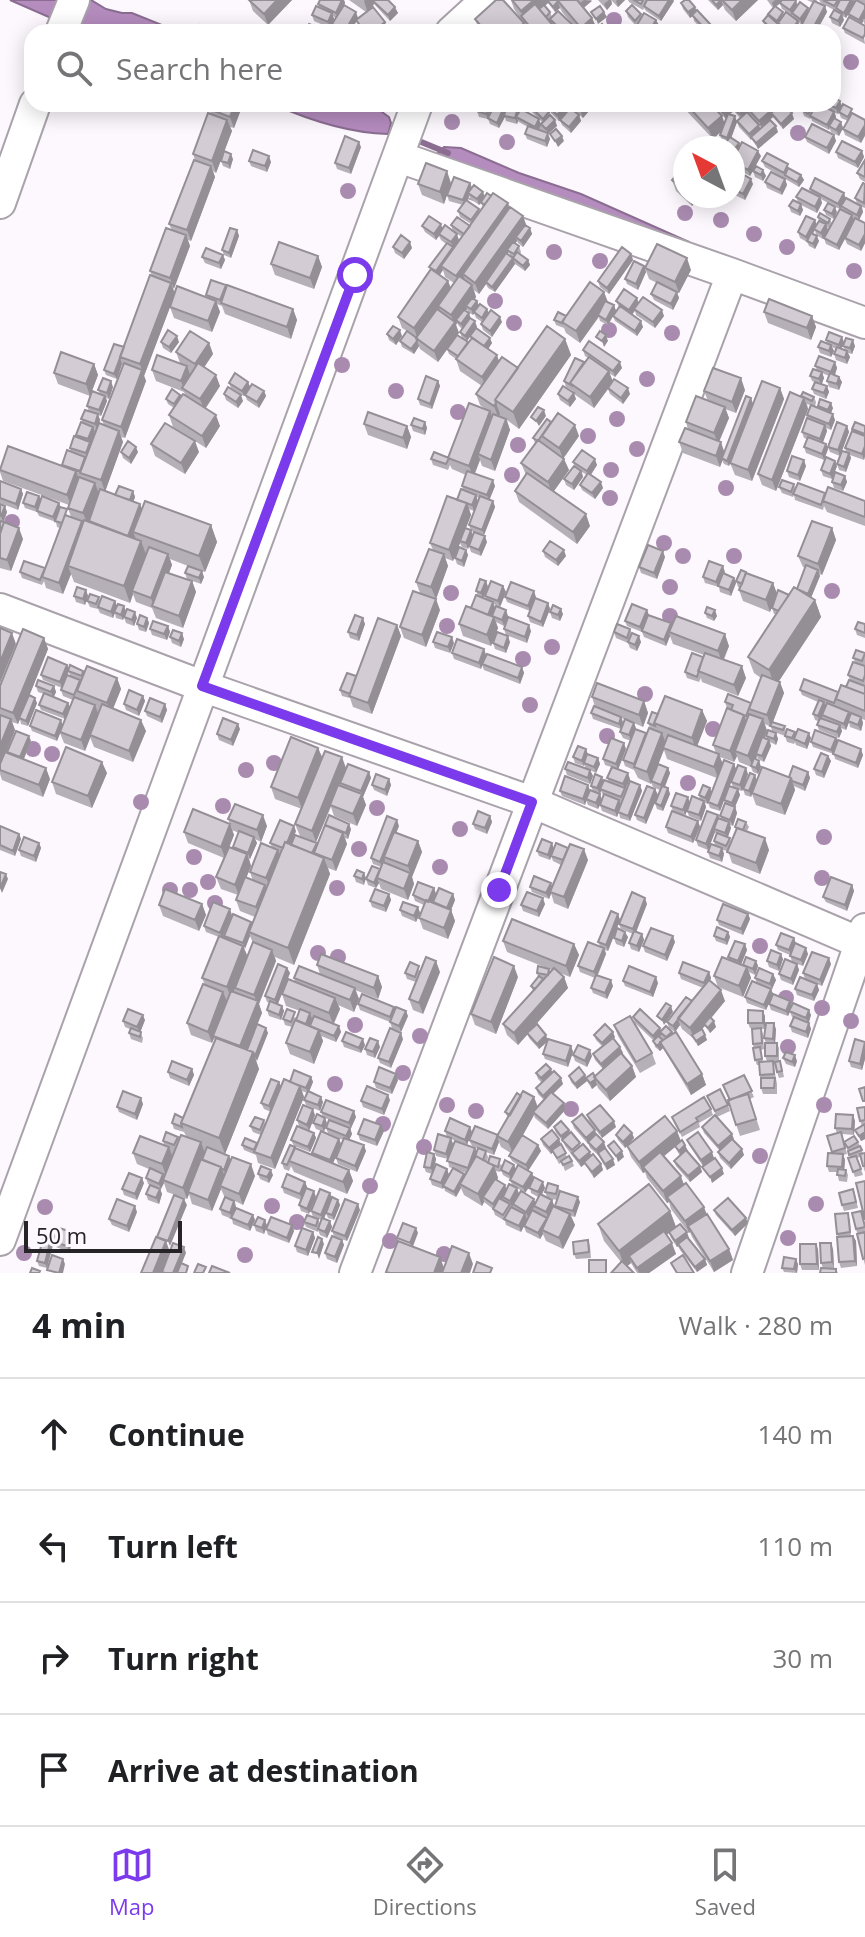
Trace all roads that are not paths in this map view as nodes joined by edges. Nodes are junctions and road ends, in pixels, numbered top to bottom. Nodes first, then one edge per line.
1 (74, 0) edge
2 (486, 0) edge
3 (64, 24) edge
4 (460, 24) edge
5 (32, 112) edge
6 (415, 112) edge
7 (400, 153) junction
8 (0, 203) edge
9 (732, 274) junction
10 (865, 323) edge
11 (0, 609) edge
12 (202, 686) junction
13 (532, 802) junction
14 (863, 939) edge
15 (0, 1240) edge
16 (355, 1273) edge
17 (747, 1273) edge

1 - 3 street
2 - 4 street
5 - 8 street
6 - 7 street
7 - 9 street
7 - 12 street
9 - 10 street
9 - 13 street
11 - 12 street
12 - 13 street
12 - 15 street
13 - 14 street
13 - 16 street
14 - 17 street

